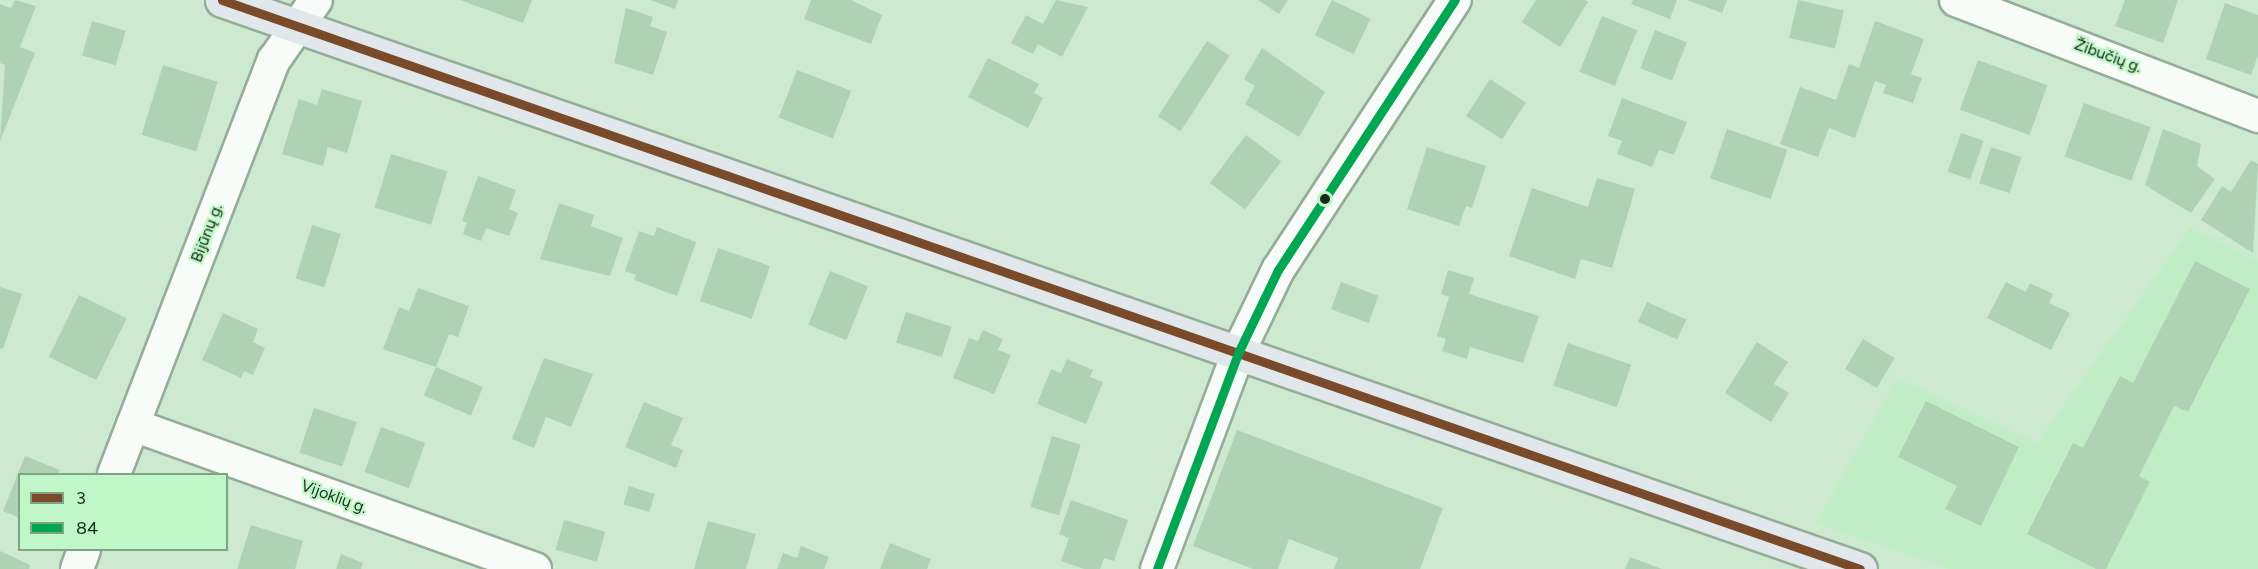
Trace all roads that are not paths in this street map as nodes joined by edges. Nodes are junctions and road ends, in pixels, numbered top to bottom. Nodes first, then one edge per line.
1 (222, 0) edge
2 (316, 0) edge
3 (1455, 0) edge
4 (1956, 0) edge
5 (296, 26) junction
6 (2258, 116) edge
7 (1238, 353) junction
8 (133, 425) junction
9 (114, 473) edge
10 (83, 551) edge
11 (77, 569) edge
12 (535, 569) edge
13 (1157, 569) edge
14 (1860, 569) edge

1 - 5 highway
2 - 5 street, Bijūnų g.
3 - 7 street
4 - 6 street, Žibučių g.
5 - 7 highway
5 - 8 street, Bijūnų g.
7 - 13 street
7 - 14 highway
8 - 9 street, Bijūnų g.
8 - 12 street, Vijoklių g.
10 - 11 street

